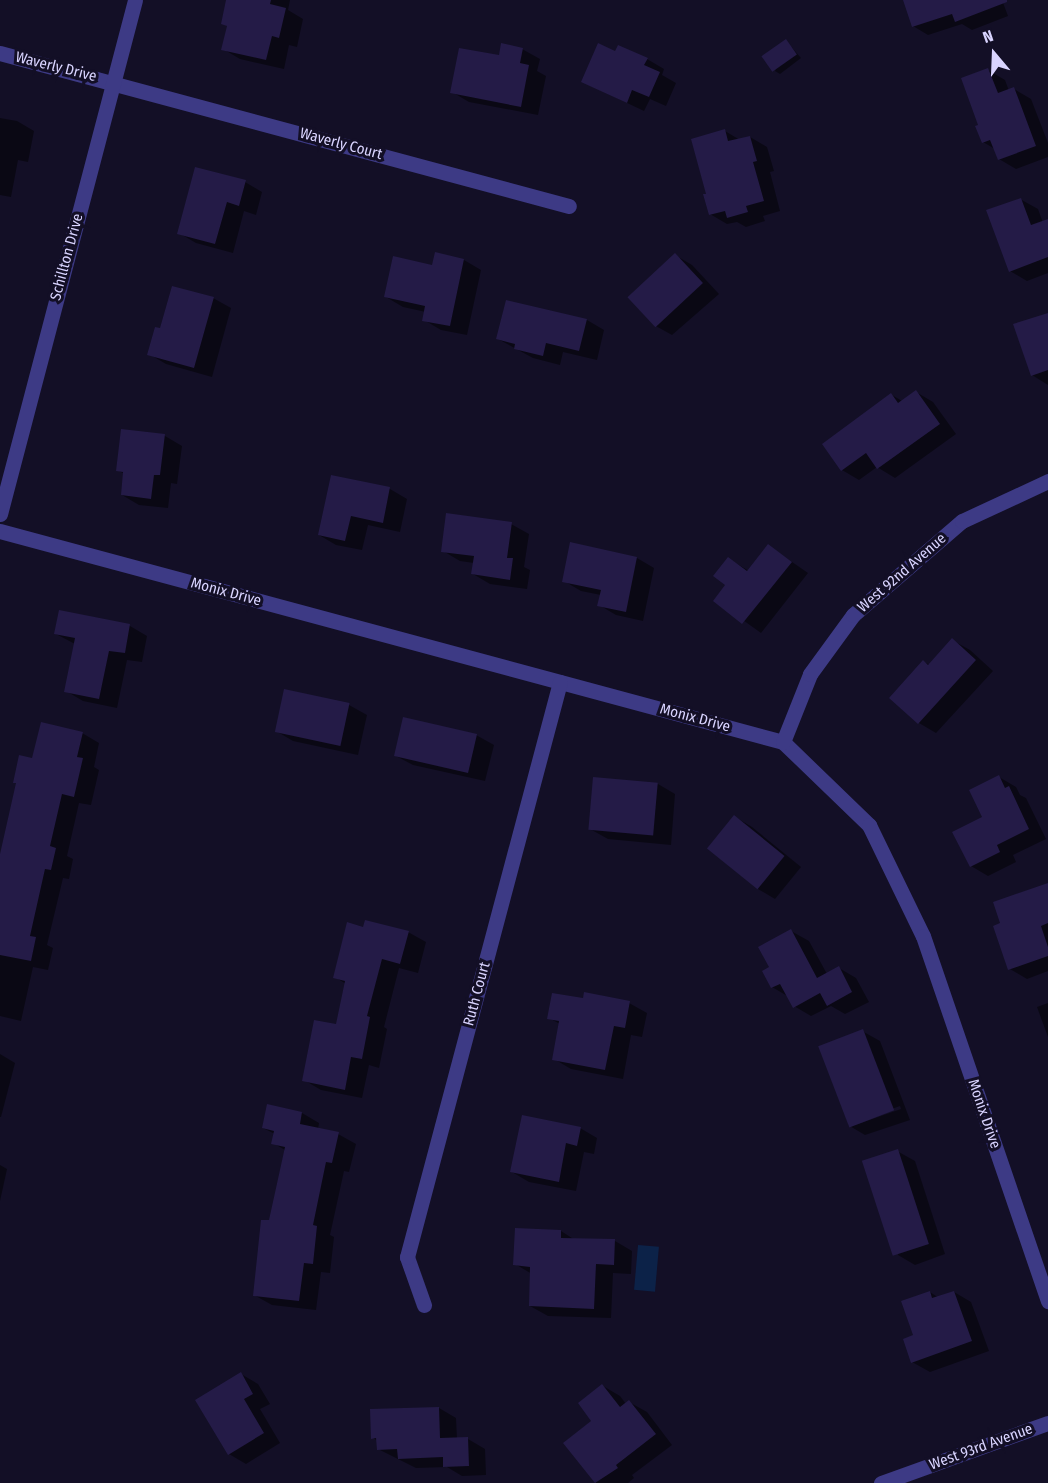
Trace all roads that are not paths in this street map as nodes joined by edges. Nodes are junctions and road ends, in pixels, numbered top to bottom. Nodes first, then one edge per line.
1 (135, 0) edge
2 (0, 53) edge
3 (113, 82) junction
4 (569, 206) dead end
5 (1048, 481) edge
6 (0, 514) edge
7 (0, 531) edge
8 (561, 682) junction
9 (783, 742) junction
10 (1048, 1301) edge
11 (424, 1305) dead end
12 (1048, 1423) edge
13 (881, 1483) edge

1 - 3 street, Schillton Drive
2 - 3 street, Waverly Drive
3 - 4 street, Waverly Court
3 - 6 street, Schillton Drive
5 - 9 street, West 92nd Avenue
7 - 8 street, Monix Drive
8 - 9 street, Monix Drive
8 - 11 street, Ruth Court
9 - 10 street, Monix Drive
12 - 13 street, West 93rd Avenue

